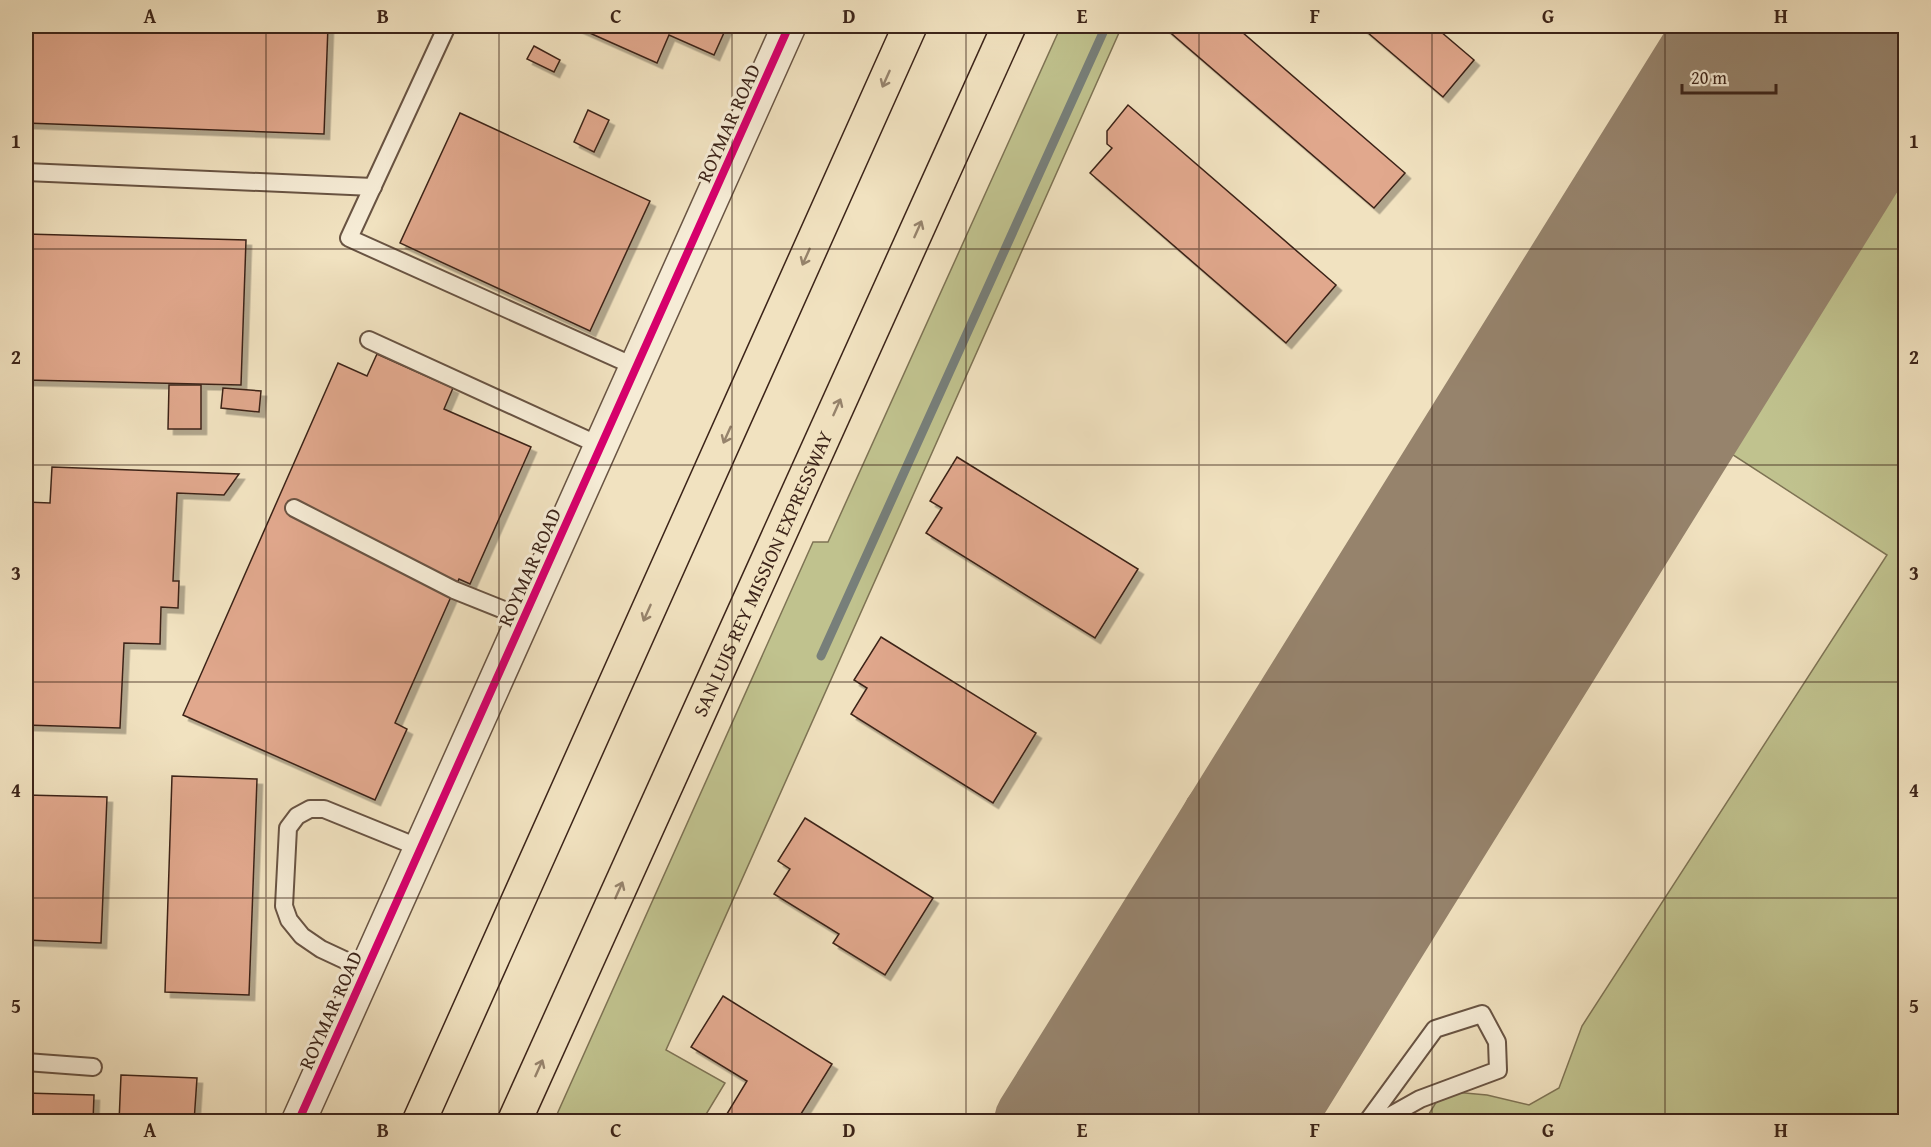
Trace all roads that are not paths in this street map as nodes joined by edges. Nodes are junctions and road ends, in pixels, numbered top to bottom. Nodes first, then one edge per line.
1 (447, 26) edge
2 (789, 26) edge
3 (910, 26) edge
4 (1009, 26) edge
5 (26, 172) edge
6 (373, 187) junction
7 (369, 340) dead end
8 (636, 367) junction
9 (601, 446) junction
10 (294, 508) dead end
11 (524, 618) junction
12 (420, 848) junction
13 (366, 969) junction
14 (26, 1062) edge
15 (93, 1067) dead end
16 (298, 1122) edge
17 (418, 1122) edge
18 (514, 1122) edge
19 (1367, 1122) edge
20 (1378, 1122) edge

1 - 6 lane
2 - 8 street, ROYMAR ROAD
3 -> 17 highway
18 -> 4 highway, SAN LUIS REY MISSION EXPRESSWAY
5 - 6 lane
6 - 8 lane
7 - 9 lane
8 - 9 street, ROYMAR ROAD
9 - 11 street, ROYMAR ROAD
10 - 11 lane
11 - 12 street, ROYMAR ROAD
12 - 13 street, ROYMAR ROAD
12 - 13 lane
13 - 16 street, ROYMAR ROAD
14 - 15 lane
19 - 20 lane

